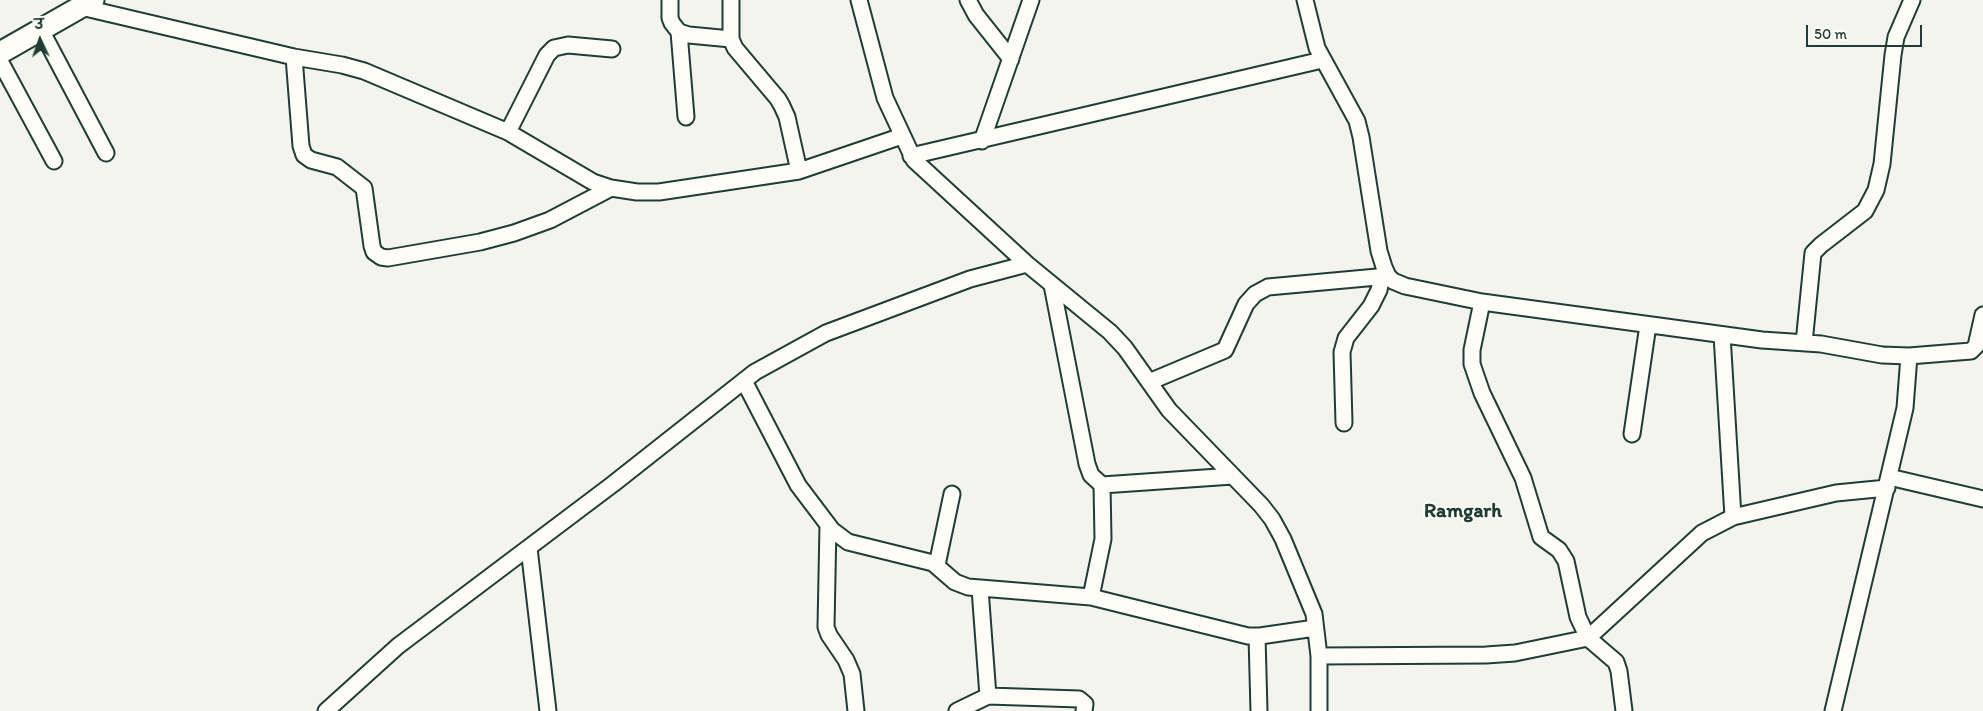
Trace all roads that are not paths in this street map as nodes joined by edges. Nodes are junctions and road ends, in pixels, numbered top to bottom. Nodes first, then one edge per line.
1 (670, 0) edge
2 (731, 0) edge
3 (859, 0) edge
4 (968, 0) edge
5 (1031, 0) edge
6 (1305, 0) edge
7 (1912, 0) edge
8 (87, 3) edge
9 (41, 30) junction
10 (679, 32) junction
11 (731, 39) junction
12 (612, 49) dead end
13 (0, 53) edge
14 (294, 57) junction
15 (1011, 59) junction
16 (0, 60) edge
17 (1322, 60) junction
18 (686, 117) dead end
19 (508, 132) junction
20 (902, 136) junction
21 (982, 141) junction
22 (106, 153) dead end
23 (913, 158) junction
24 (54, 162) dead end
25 (799, 171) junction
26 (611, 188) junction
27 (1023, 260) junction
28 (1385, 276) junction
29 (1052, 285) junction
30 (1482, 302) junction
31 (1983, 314) edge
32 (1648, 325) junction
33 (1722, 335) junction
34 (1804, 343) junction
35 (1909, 356) junction
36 (744, 381) junction
37 (1149, 382) junction
38 (1344, 422) dead end
39 (1632, 434) dead end
40 (1233, 476) junction
41 (1888, 482) junction
42 (1102, 485) junction
43 (952, 494) dead end
44 (1983, 499) edge
45 (1733, 517) junction
46 (828, 525) junction
47 (529, 548) junction
48 (937, 565) junction
49 (980, 588) junction
50 (1091, 597) junction
51 (1315, 628) junction
52 (1257, 636) junction
53 (1588, 638) junction
54 (1318, 656) junction
55 (988, 696) junction
56 (326, 711) edge
57 (548, 711) edge
58 (856, 711) edge
59 (957, 711) edge
60 (1084, 711) edge
61 (1259, 711) edge
62 (1319, 711) edge
63 (1624, 711) edge
64 (1833, 711) edge

1 - 10 street
2 - 11 street
3 - 20 street
4 - 15 street
5 - 15 street
6 - 17 street
7 - 34 street
8 - 9 main road
8 - 14 street
9 - 13 main road
9 - 22 street
10 - 11 street
10 - 18 street
11 - 25 street
12 - 19 street
14 - 19 street
14 - 26 street
15 - 21 street
16 - 24 street
17 - 21 street
17 - 28 street
19 - 26 street
20 - 23 street
20 - 25 street
21 - 23 street
23 - 27 street
25 - 26 street
27 - 29 street
27 - 36 street
28 - 30 street
28 - 37 street
28 - 38 street
29 - 37 street
29 - 42 street
30 - 32 street
30 - 53 street
31 - 35 street
32 - 33 street
32 - 39 street
33 - 34 street
33 - 45 street
34 - 35 street
35 - 41 street
36 - 46 street
36 - 47 street
37 - 40 street
40 - 42 street
40 - 51 street
41 - 44 street
41 - 45 street
41 - 64 street
42 - 50 street
43 - 48 street
45 - 53 street
46 - 48 street
46 - 58 street
47 - 56 street
47 - 57 street
48 - 49 street
49 - 50 street
49 - 55 street
50 - 52 street
51 - 52 street
51 - 54 street
52 - 61 street
53 - 54 street
53 - 63 street
54 - 62 street
55 - 59 street
55 - 60 street

